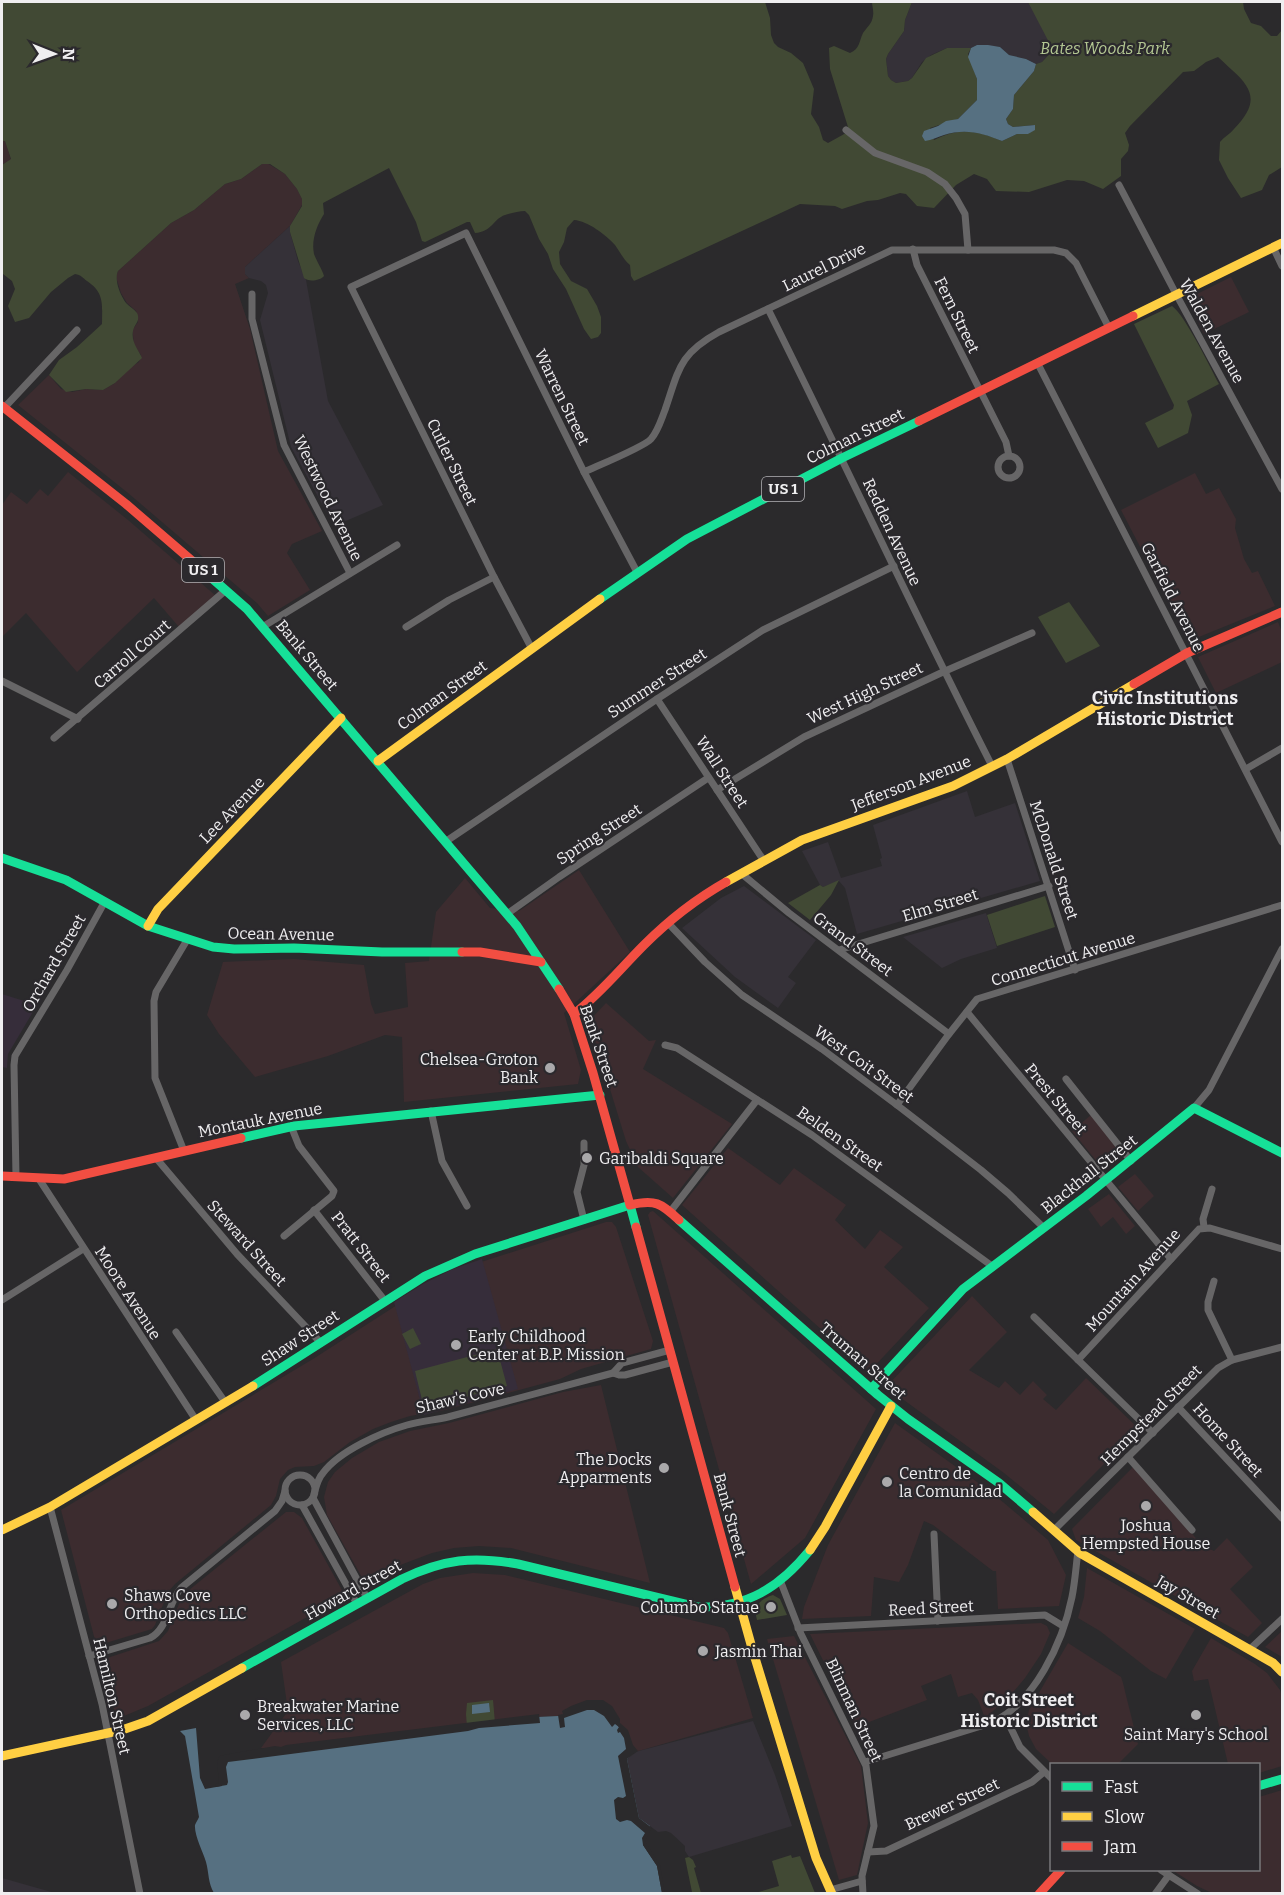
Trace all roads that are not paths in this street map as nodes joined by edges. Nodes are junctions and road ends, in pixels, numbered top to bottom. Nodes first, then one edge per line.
1 (846, 130) dead end
2 (1119, 185) dead end
3 (466, 233) joint
4 (1282, 243) edge
5 (1273, 248) junction
6 (913, 249) junction
7 (969, 250) junction
8 (1282, 267) edge
9 (252, 294) dead end
10 (1176, 294) junction
11 (768, 309) junction
12 (1108, 328) junction
13 (77, 330) dead end
14 (1038, 364) junction
15 (980, 392) junction
16 (3, 407) edge
17 (1009, 456) dead end
18 (842, 458) junction
19 (584, 472) junction
20 (1282, 489) edge
21 (397, 545) dead end
22 (894, 566) junction
23 (637, 572) junction
24 (350, 573) junction
25 (494, 577) junction
26 (226, 590) junction
27 (1282, 612) edge
28 (264, 626) junction
29 (406, 627) dead end
30 (1032, 633) dead end
31 (532, 649) junction
32 (1187, 653) junction
33 (943, 672) junction
34 (2, 681) edge
35 (657, 699) junction
36 (341, 718) junction
37 (78, 719) junction
38 (54, 738) dead end
39 (1282, 748) edge
40 (1007, 759) junction
41 (378, 761) junction
42 (992, 766) junction
43 (1246, 769) junction
44 (708, 778) junction
45 (717, 790) junction
46 (446, 842) junction
47 (1282, 842) edge
48 (2, 858) edge
49 (764, 861) junction
50 (742, 874) junction
51 (1048, 886) junction
52 (104, 903) junction
53 (1282, 905) edge
54 (507, 914) junction
55 (668, 923) junction
56 (148, 926) junction
57 (187, 940) junction
58 (1282, 949) edge
59 (839, 950) junction
60 (542, 962) junction
61 (1075, 970) junction
62 (967, 1012) junction
63 (574, 1014) junction
64 (949, 1034) junction
65 (665, 1045) dead end
66 (1066, 1079) dead end
67 (600, 1095) junction
68 (757, 1100) junction
69 (897, 1105) junction
70 (1194, 1108) junction
71 (431, 1111) junction
72 (291, 1126) junction
73 (584, 1143) dead end
74 (184, 1151) junction
75 (1282, 1153) edge
76 (156, 1158) junction
77 (1131, 1161) junction
78 (2, 1176) edge
79 (16, 1177) junction
80 (39, 1179) junction
81 (1106, 1180) junction
82 (1212, 1189) dead end
83 (630, 1205) junction
84 (467, 1206) dead end
85 (314, 1210) junction
86 (670, 1212) junction
87 (584, 1220) junction
88 (1204, 1227) junction
89 (1044, 1228) junction
90 (284, 1236) dead end
91 (83, 1249) junction
92 (1282, 1249) edge
93 (1171, 1259) junction
94 (992, 1266) junction
95 (1214, 1281) dead end
96 (2, 1300) edge
97 (385, 1301) junction
98 (1034, 1317) dead end
99 (176, 1332) dead end
100 (321, 1343) junction
101 (1281, 1349) edge
102 (670, 1350) junction
103 (1078, 1360) junction
104 (1232, 1360) junction
105 (673, 1362) junction
106 (613, 1372) junction
107 (871, 1389) junction
108 (225, 1402) junction
109 (891, 1406) junction
110 (1178, 1407) junction
111 (196, 1420) junction
112 (1153, 1432) junction
113 (1128, 1457) junction
114 (323, 1472) junction
115 (302, 1475) junction
116 (285, 1491) junction
117 (314, 1496) junction
118 (294, 1504) junction
119 (302, 1505) junction
120 (50, 1507) junction
121 (275, 1511) junction
122 (1282, 1518) edge
123 (2, 1530) edge
124 (1054, 1530) junction
125 (1192, 1530) dead end
126 (934, 1534) dead end
127 (1078, 1551) junction
128 (780, 1580) junction
129 (367, 1598) junction
130 (357, 1604) junction
131 (739, 1604) junction
132 (1282, 1619) edge
133 (938, 1621) junction
134 (1063, 1626) junction
135 (798, 1628) junction
136 (1250, 1650) junction
137 (89, 1656) junction
138 (1282, 1672) edge
139 (1005, 1716) junction
140 (108, 1733) junction
141 (2, 1756) edge
142 (865, 1762) junction
143 (1044, 1772) junction
144 (1050, 1777) edge
145 (1282, 1779) edge
146 (1260, 1785) edge
147 (868, 1852) junction
148 (1059, 1871) edge
149 (1164, 1871) edge
150 (1169, 1875) junction
151 (862, 1881) junction
152 (831, 1892) edge
153 (140, 1893) edge
154 (863, 1893) edge
155 (1039, 1893) edge
156 (1155, 1893) edge
157 (1198, 1893) edge

1 - 7 street
2 - 10 street, Walden Avenue
3 - 19 street, Warren Street
3 - 25 street, Cutler Street
4 - 5 main road, Colman Street / US 1
5 - 8 street
5 - 10 main road, Colman Street / US 1
6 - 7 street, Laurel Drive
6 - 11 street, Laurel Drive
6 - 15 street, Fern Street
7 - 12 street, Laurel Drive
9 - 24 street, Westwood Avenue
10 - 12 main road, Colman Street / US 1
10 - 20 street, Walden Avenue
11 - 18 street, Redden Avenue
11 - 19 street, Laurel Drive
12 - 14 main road, Colman Street / US 1
13 - 16 street
14 - 15 main road, Colman Street / US 1
14 - 32 street, Garfield Avenue
15 - 17 street, Fern Street
15 - 18 main road, Colman Street / US 1
16 - 26 main road, Bank Street / US 1
18 - 22 street, Redden Avenue
18 - 23 main road, Colman Street / US 1
19 - 23 street, Warren Street
21 - 24 street
22 - 33 street, Redden Avenue
22 - 35 street, Summer Street
23 - 31 main road, Colman Street / US 1
24 - 28 street
25 - 29 street
25 - 31 street, Cutler Street
26 - 28 main road, Bank Street / US 1
26 - 37 street, Carroll Court
27 - 32 main road, Jefferson Avenue
28 - 36 main road, Bank Street / US 1
30 - 33 street, West High Street
31 - 41 main road, Colman Street / US 1
32 - 40 main road, Jefferson Avenue
32 - 43 street, Garfield Avenue
33 - 42 street, Redden Avenue
33 - 45 street, West High Street
34 - 37 street
35 - 44 street, Wall Street
35 - 46 street, Summer Street
36 - 41 main road, Bank Street / US 1
36 - 56 main road, Lee Avenue
37 - 38 street, Carroll Court
39 - 43 street
40 - 42 main road, Jefferson Avenue
40 - 51 street, McDonald Street
41 - 46 main road, Bank Street / US 1
42 - 49 main road, Jefferson Avenue
43 - 47 street, Garfield Avenue
44 - 45 street, Wall Street
44 - 54 street, Spring Street
45 - 49 street, Wall Street
46 - 54 main road, Bank Street / US 1
48 - 52 main road, Ocean Avenue
49 - 50 main road, Jefferson Avenue
50 - 55 main road, Jefferson Avenue
50 - 59 street, Grand Street
51 - 59 street, Elm Street
51 - 61 street, McDonald Street
52 - 56 main road, Ocean Avenue
52 - 79 street, Orchard Street
53 - 61 street, Connecticut Avenue
54 - 60 main road, Bank Street / US 1
55 - 63 main road, Jefferson Avenue
55 - 69 street, West Coit Street
56 - 57 main road, Ocean Avenue
57 - 60 main road, Ocean Avenue
57 - 74 street
58 - 70 street, Blackhall Street
59 - 64 street, Grand Street
60 - 63 main road, Bank Street / US 1
61 - 62 street, Connecticut Avenue
62 - 64 street, Connecticut Avenue
62 - 81 street, Prest Street
63 - 67 main road, Bank Street
64 - 69 street, Connecticut Avenue
65 - 68 street, Belden Street
66 - 77 street
67 - 71 main road, Montauk Avenue
67 - 83 main road, Bank Street
68 - 86 street
68 - 94 street, Belden Street
69 - 89 street, West Coit Street
70 - 75 main road
70 - 77 main road, Blackhall Street
71 - 72 main road, Montauk Avenue
71 - 84 street
72 - 74 main road, Montauk Avenue
72 - 85 street
73 - 87 street
74 - 76 main road, Montauk Avenue
76 - 80 main road, Montauk Avenue
76 - 100 street, Steward Street
77 - 81 main road, Blackhall Street
78 - 79 main road, Montauk Avenue
79 - 80 main road, Montauk Avenue
80 - 91 street, Moore Avenue
81 - 89 main road, Blackhall Street
81 - 93 street, Prest Street
82 - 88 street
83 - 86 main road, Truman Street
83 - 87 main road, Shaw Street
83 - 102 main road, Bank Street
85 - 90 street
85 - 97 street, Pratt Street
86 - 107 main road, Truman Street
87 - 97 main road, Shaw Street
88 - 92 street, Mountain Avenue
88 - 93 street, Mountain Avenue
89 - 94 main road, Blackhall Street
91 - 96 street
91 - 111 street, Moore Avenue
93 - 103 street, Mountain Avenue
94 - 107 main road, Blackhall Street
95 - 104 street
97 - 100 main road, Shaw Street
98 - 103 street
99 - 108 street
100 - 108 main road, Shaw Street
101 - 104 street, Hempstead Street
102 - 105 main road, Bank Street
102 - 106 street, Shaw's Cove
103 - 112 street
104 - 110 street, Hempstead Street
105 - 106 street, Shaw's Cove
105 - 131 main road, Bank Street
106 - 114 street, Shaw's Cove
107 - 109 main road, Truman Street
108 - 111 main road, Shaw Street
109 - 124 main road, Truman Street
109 - 128 main road
110 - 112 street, Hempstead Street
110 - 122 street, Home Street
111 - 120 main road, Shaw Street
112 - 113 street, Hempstead Street
113 - 124 street, Hempstead Street
113 - 125 street
114 - 115 street, Shaw's Cove
114 - 117 street
115 - 116 street
115 - 117 street
116 - 118 street
116 - 121 street
117 - 119 street
117 - 129 street
118 - 119 street
118 - 121 street
119 - 130 street
120 - 123 main road, Shaw Street
120 - 137 street, Hamilton Street
121 - 137 street
124 - 127 main road, Truman Street
126 - 133 street
127 - 134 street
127 - 136 main road, Jay Street
128 - 131 main road
128 - 135 street, Blinman Street
129 - 130 main road, Howard Street
129 - 131 main road, Howard Street
130 - 140 main road, Howard Street
131 - 152 main road, Bank Street
132 - 136 street
133 - 134 street, Reed Street
133 - 135 street, Reed Street
134 - 139 street
135 - 142 street, Blinman Street
136 - 138 main road, Jay Street
137 - 140 street, Hamilton Street
139 - 142 street
139 - 143 street
140 - 141 main road, Howard Street
140 - 153 street, Hamilton Street
142 - 147 street, Blinman Street
143 - 144 street
143 - 147 street, Brewer Street
145 - 146 main road
147 - 151 street, Blinman Street
148 - 155 main road
149 - 150 street
150 - 156 street
150 - 157 street
151 - 152 street
151 - 154 street, Blinman Street

